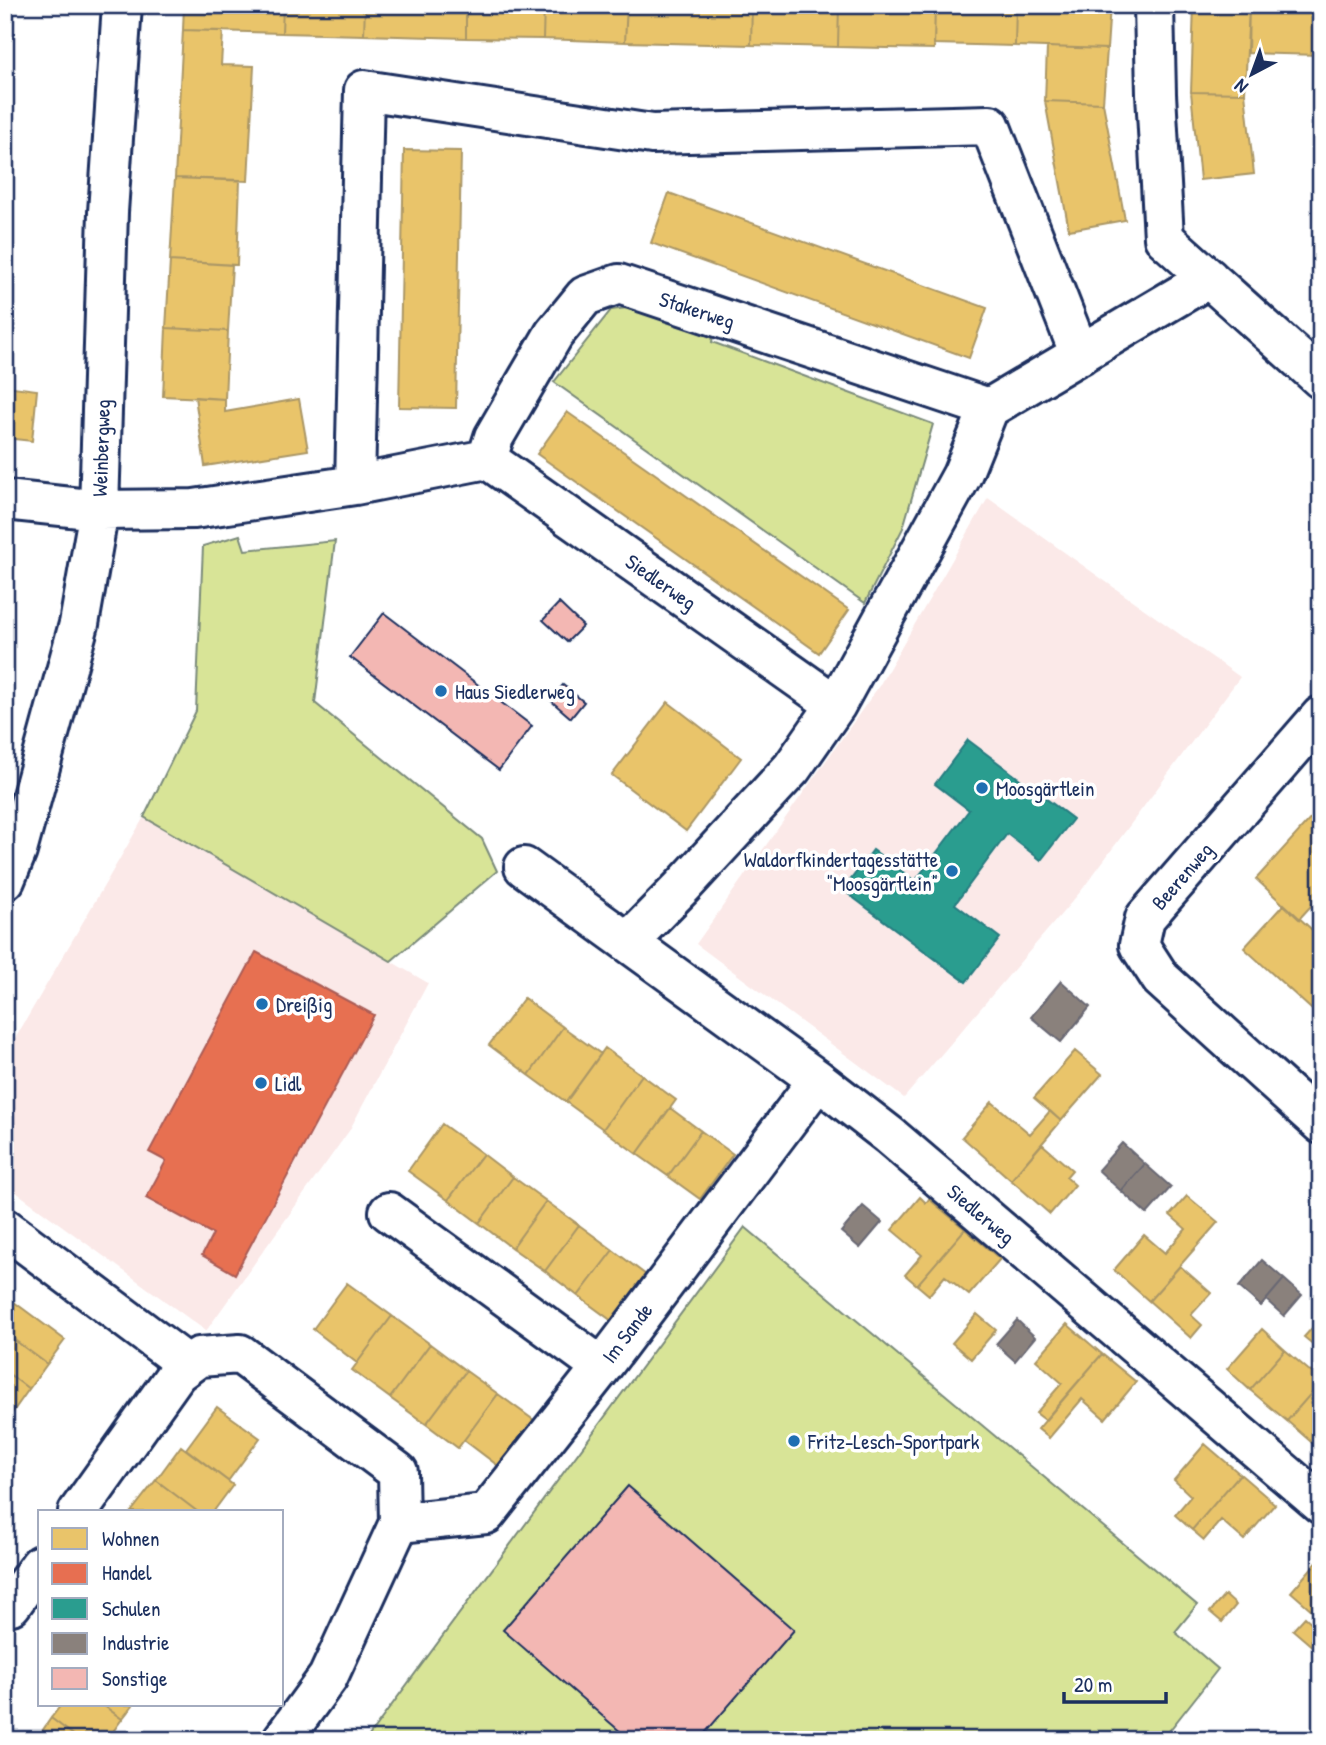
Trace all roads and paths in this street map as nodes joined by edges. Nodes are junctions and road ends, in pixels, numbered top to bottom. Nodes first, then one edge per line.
1 (122, 5) edge
2 (1154, 5) edge
3 (1209, 278) junction
4 (1080, 355) junction
5 (1321, 379) edge
6 (989, 408) junction
7 (487, 459) junction
8 (355, 485) junction
9 (5, 500) edge
10 (99, 510) junction
11 (835, 705) junction
12 (1321, 716) edge
13 (524, 867) dead end
14 (5, 880) edge
15 (628, 942) junction
16 (818, 1080) junction
17 (1321, 1124) edge
18 (389, 1212) dead end
19 (5, 1228) edge
20 (188, 1365) junction
21 (601, 1367) junction
22 (1321, 1504) edge
23 (79, 1510) edge
24 (399, 1523) junction
25 (38, 1568) edge
26 (5, 1601) edge
27 (282, 1740) edge

1 - 10 street, Weinbergweg
2 - 3 street
3 - 4 street
3 - 5 street
4 - 6 street
4 - 8 street
6 - 7 street, Stakerweg
6 - 11 street
7 - 8 street
7 - 11 street, Siedlerweg
8 - 10 street
9 - 10 street
10 - 14 street, Weinbergweg
11 - 15 street
12 - 17 street, Beerenweg
13 - 15 street, Siedlerweg
15 - 16 street, Siedlerweg
16 - 21 street, Im Sande
16 - 22 street, Siedlerweg
18 - 21 street
19 - 20 street
20 - 23 street
20 - 24 street
21 - 24 street, Im Sande
24 - 27 street
25 - 26 street

